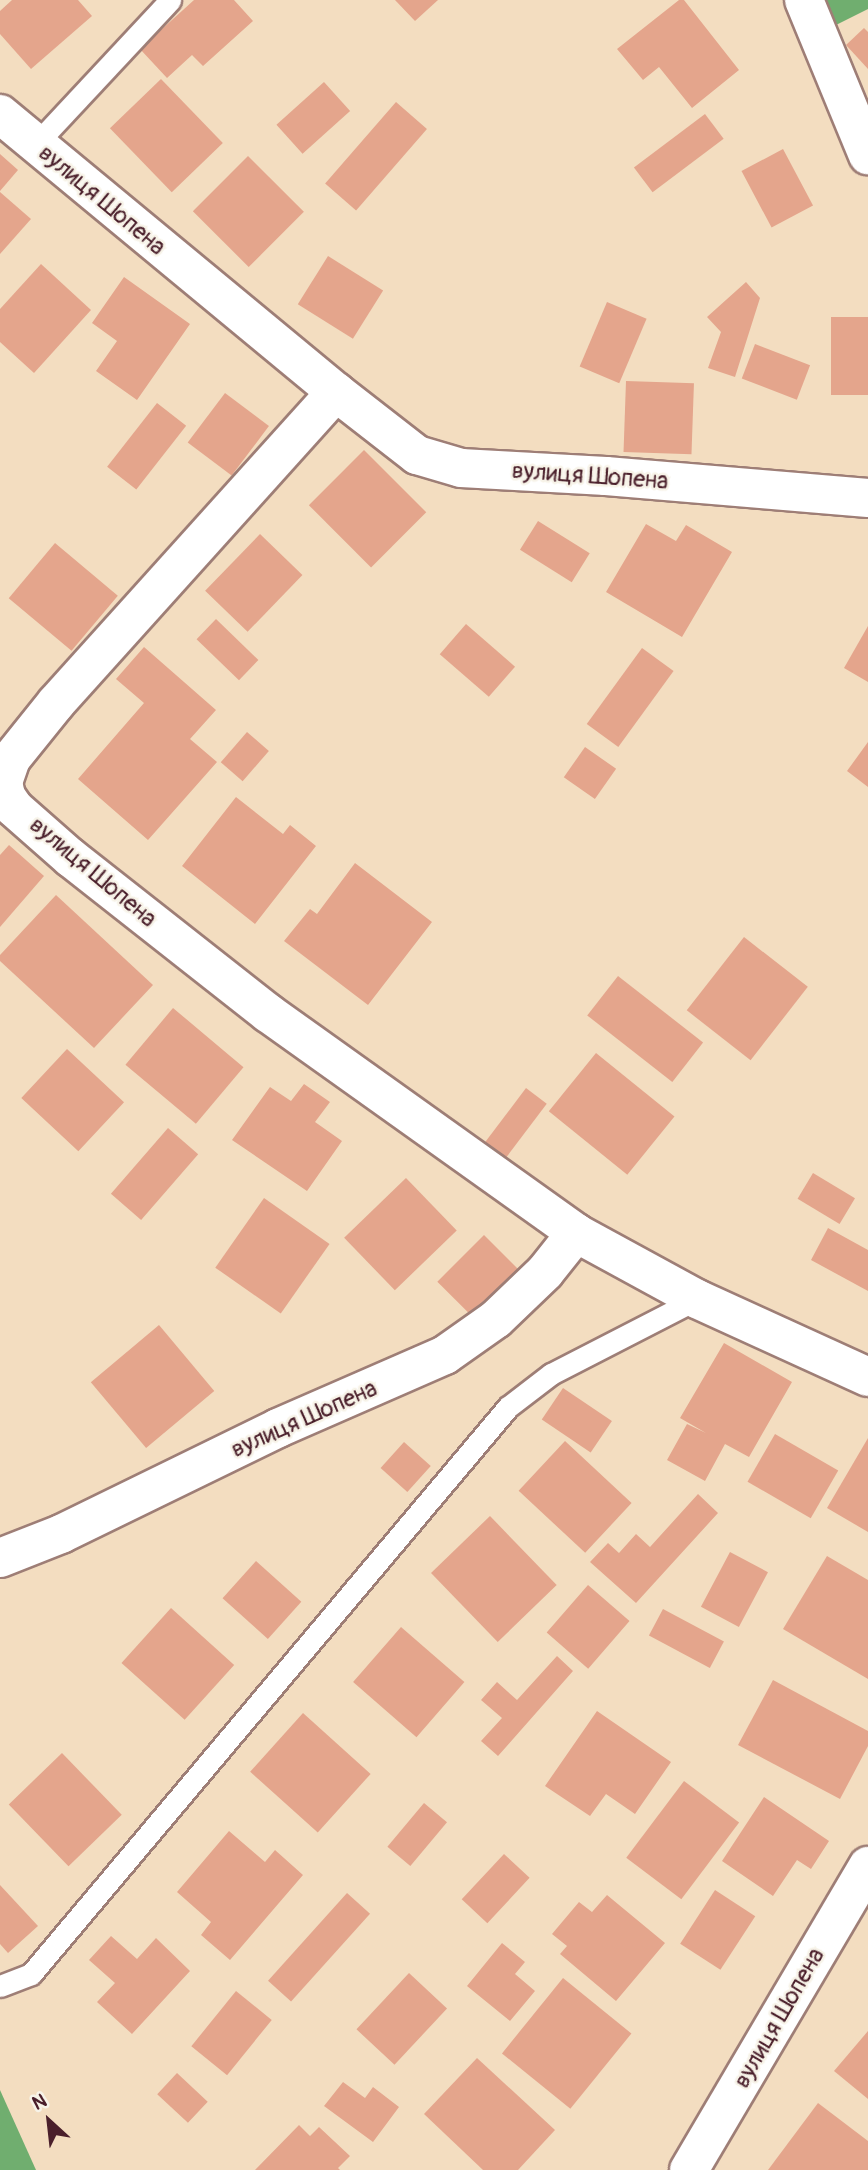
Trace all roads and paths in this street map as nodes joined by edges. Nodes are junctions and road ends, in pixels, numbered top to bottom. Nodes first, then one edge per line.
1 (170, 0) edge
2 (804, 0) edge
3 (0, 114) edge
4 (35, 145) junction
5 (868, 155) edge
6 (335, 392) junction
7 (868, 498) edge
8 (576, 1233) junction
9 (697, 1299) junction
10 (868, 1377) edge
11 (0, 1558) edge
12 (868, 1866) edge
13 (0, 1986) edge
14 (690, 2170) edge

1 - 4 lane
2 - 5 street
3 - 4 street, вулиця Шопена
4 - 6 street, вулиця Шопена
6 - 7 street, вулиця Шопена
6 - 8 street, вулиця Шопена
8 - 9 street, вулиця Шопена
8 - 11 street, вулиця Шопена
9 - 10 street, вулиця Шопена
9 - 13 lane
12 - 14 street, вулиця Шопена

